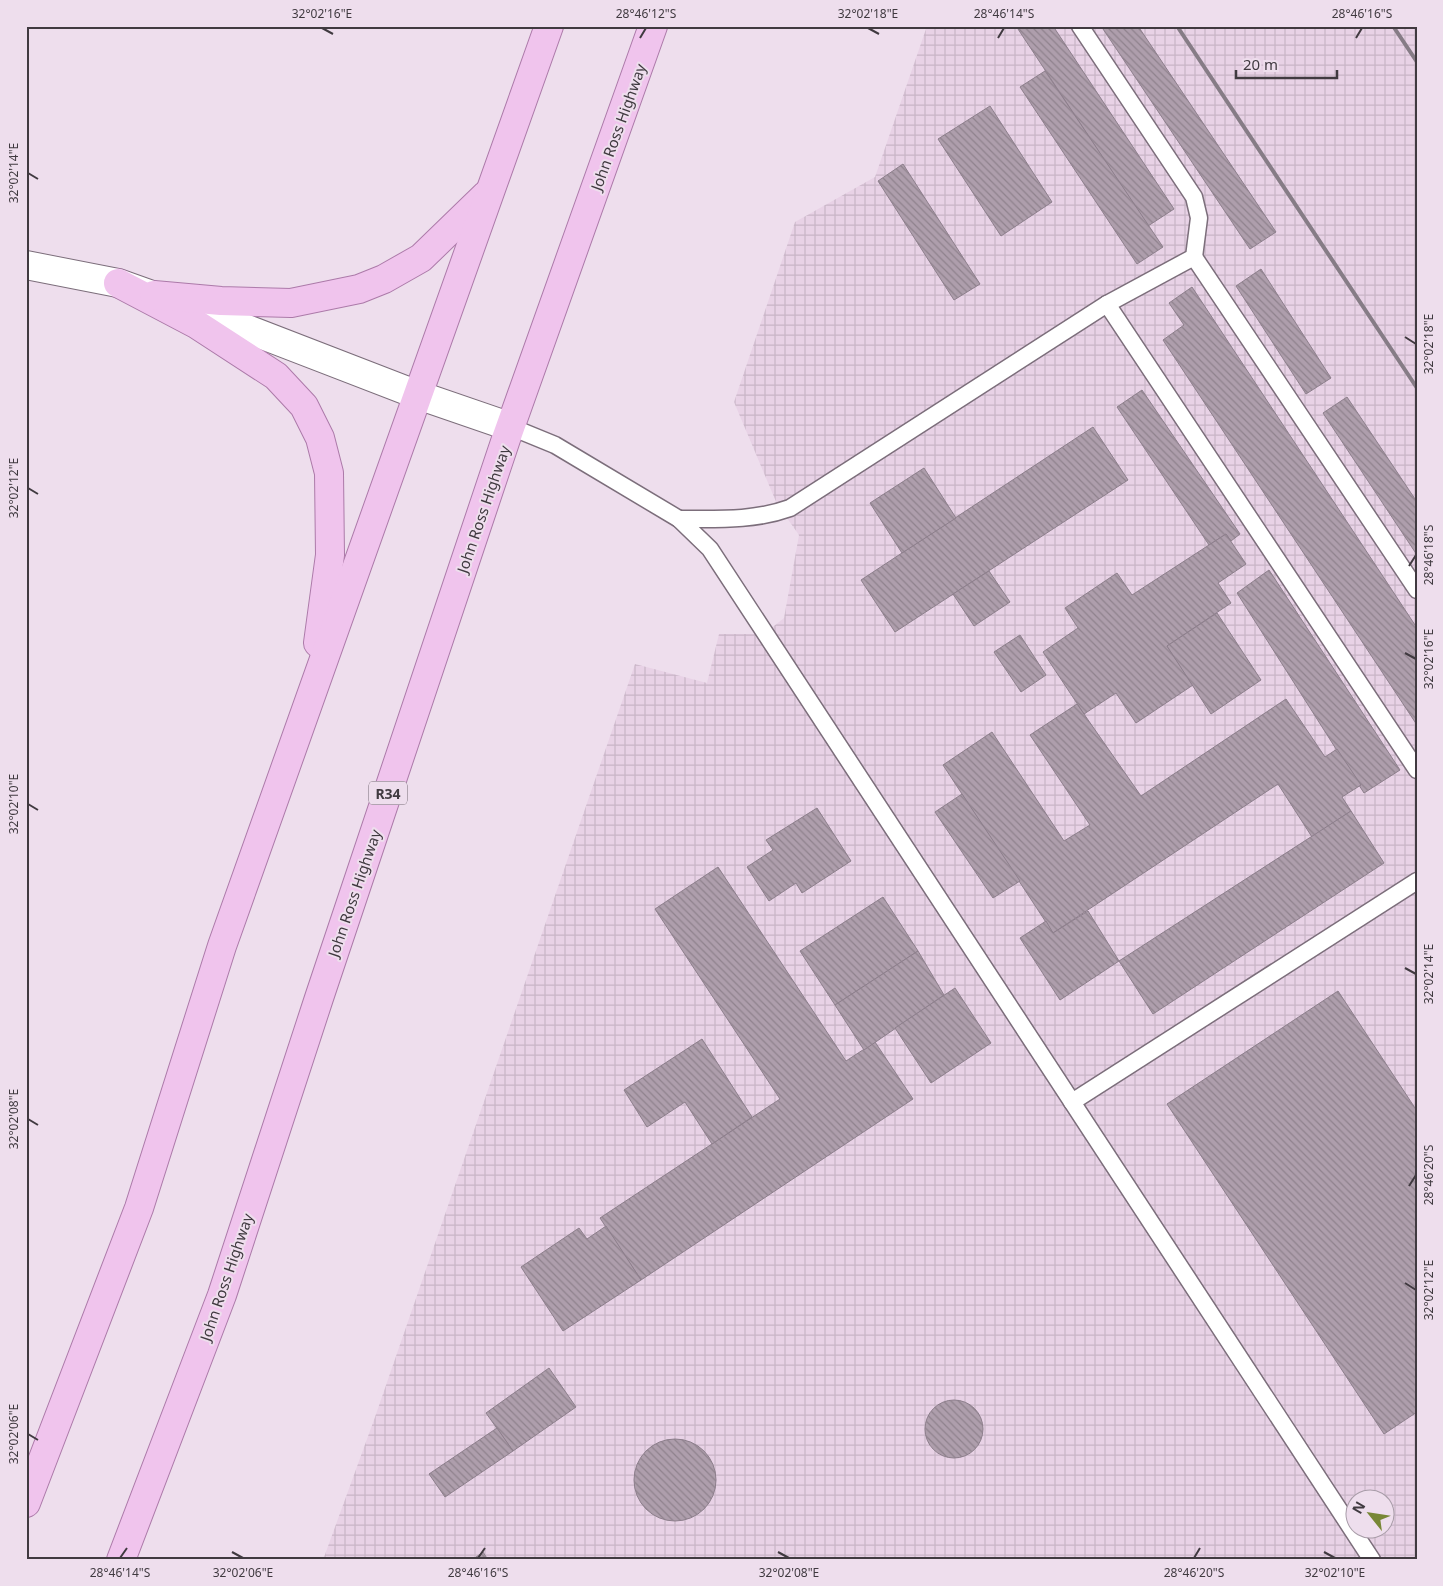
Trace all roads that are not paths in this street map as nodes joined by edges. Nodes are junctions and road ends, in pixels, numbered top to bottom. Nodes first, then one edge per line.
1 (549, 26) edge
2 (654, 26) edge
3 (1080, 26) edge
4 (490, 191) junction
5 (1194, 257) junction
6 (26, 265) edge
7 (118, 282) junction
8 (154, 295) junction
9 (1107, 304) junction
10 (418, 395) junction
11 (511, 427) junction
12 (680, 519) junction
13 (1417, 590) edge
14 (310, 701) junction
15 (1417, 770) edge
16 (1417, 881) edge
17 (1072, 1102) junction
18 (26, 1503) edge
19 (121, 1560) edge
20 (1372, 1560) edge

1 - 4 main road
2 - 11 main road, John Ross Highway / R34
3 - 5 lane
4 - 8 main road
4 - 10 main road
5 - 9 lane
5 - 13 lane
6 - 7 street
7 - 8 street
7 - 14 main road
8 - 10 street
9 - 12 lane
9 - 15 lane
10 - 11 street
10 - 14 main road
11 - 12 lane
11 - 19 main road, John Ross Highway / R34
12 - 17 lane
14 - 18 main road
16 - 17 lane
17 - 20 lane

